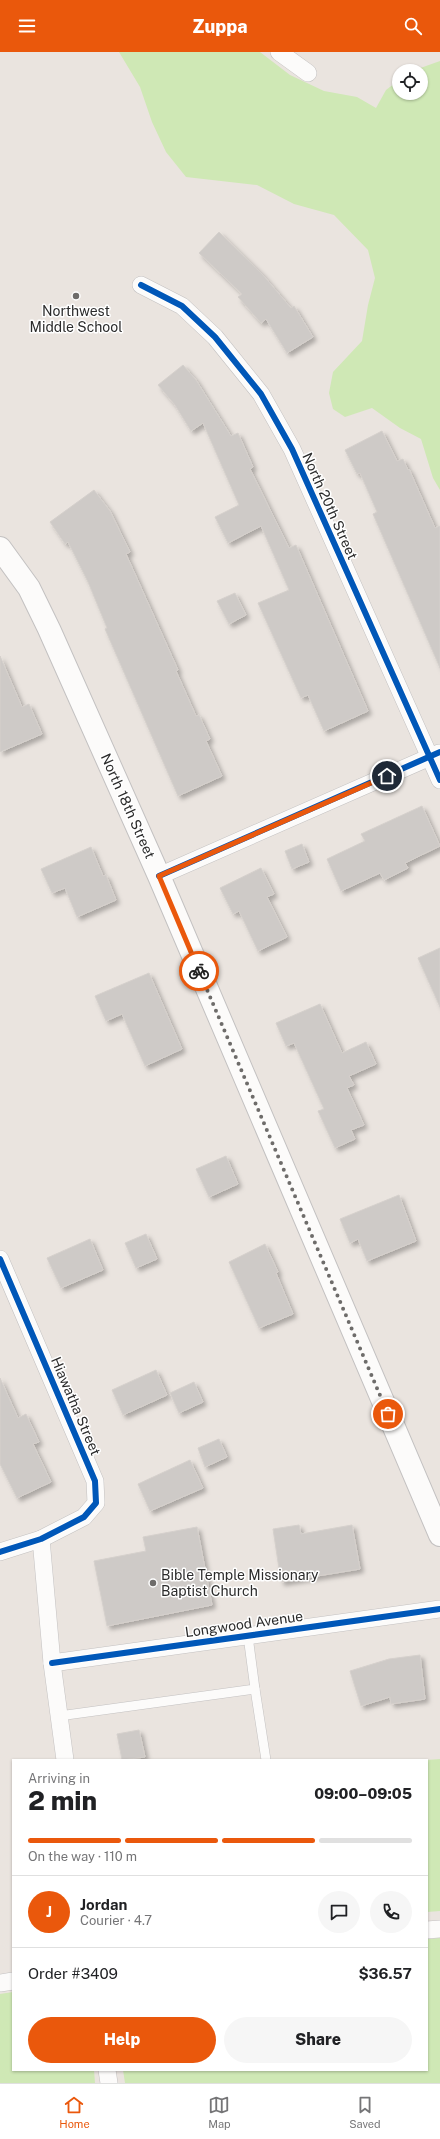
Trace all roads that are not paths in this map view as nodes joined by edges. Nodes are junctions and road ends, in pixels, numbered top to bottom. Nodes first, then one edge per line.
1 (279, 52) edge
2 (308, 73) dead end
3 (141, 285) dead end
4 (0, 548) edge
5 (435, 754) edge
6 (440, 780) edge
7 (159, 876) junction
8 (0, 1259) edge
9 (439, 1532) edge
10 (41, 1538) junction
11 (0, 1552) edge
12 (440, 1609) edge
13 (248, 1636) junction
14 (52, 1663) junction
15 (255, 1689) junction
16 (59, 1716) junction
17 (65, 1759) edge
18 (266, 1759) edge
19 (440, 1929) edge
20 (428, 1930) edge
21 (12, 1981) edge
22 (0, 1983) edge
23 (107, 2071) edge
24 (109, 2083) edge

1 - 2 street
3 - 5 street, North 20th Street
4 - 7 main road, North 18th Street
5 - 6 street, North 20th Street
5 - 7 street
7 - 9 main road, North 18th Street
8 - 10 street, Hiawatha Street
10 - 11 street
10 - 14 street
12 - 13 street, Longwood Avenue
13 - 14 street, Longwood Avenue
13 - 15 lane
14 - 16 street
15 - 16 lane
15 - 18 lane
16 - 17 street
19 - 20 street
21 - 22 street
23 - 24 street

